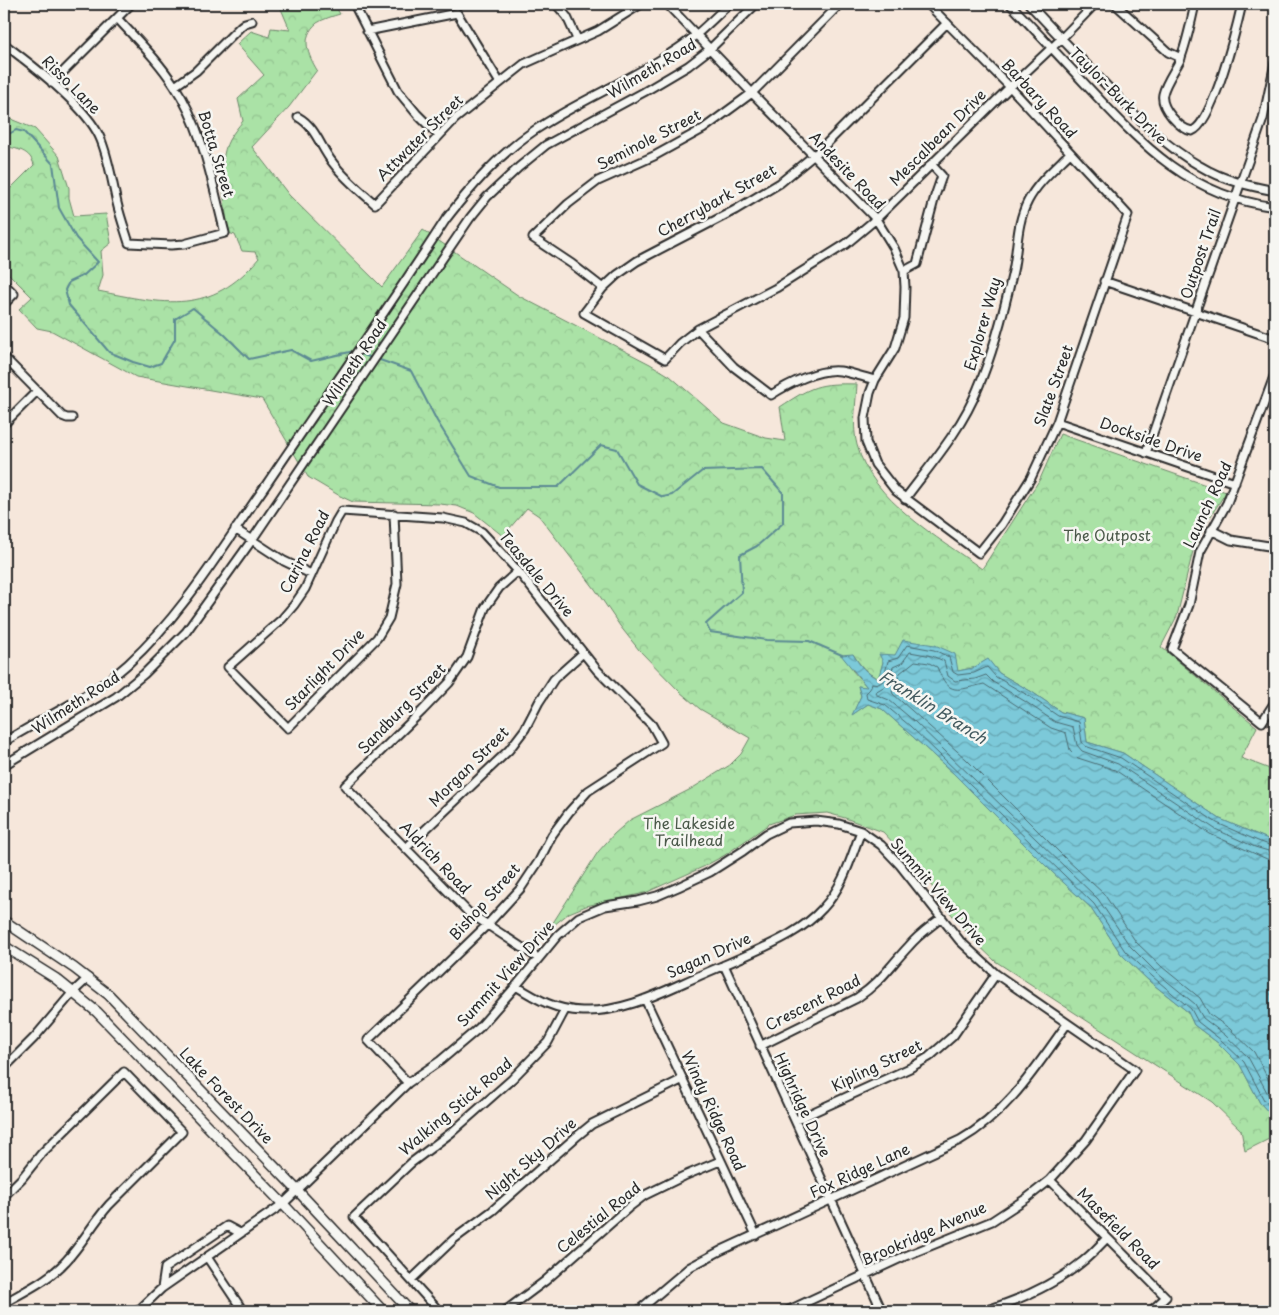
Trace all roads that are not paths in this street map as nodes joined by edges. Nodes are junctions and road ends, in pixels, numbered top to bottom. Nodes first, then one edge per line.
1 (131, 4) edge
2 (354, 4) edge
3 (556, 4) edge
4 (641, 4) edge
5 (668, 4) edge
6 (729, 4) edge
7 (756, 4) edge
8 (840, 4) edge
9 (928, 4) edge
10 (1010, 4) edge
11 (1029, 4) edge
12 (1095, 4) edge
13 (1115, 4) edge
14 (1195, 4) edge
15 (1242, 4) edge
16 (116, 18) junction
17 (252, 22) dead end
18 (947, 23) junction
19 (367, 31) junction
20 (697, 35) junction
21 (577, 39) junction
22 (1061, 39) junction
23 (4, 44) edge
24 (1052, 48) junction
25 (710, 49) junction
26 (1181, 58) junction
27 (1275, 63) edge
28 (1274, 74) edge
29 (52, 83) junction
30 (500, 83) junction
31 (175, 86) junction
32 (1010, 87) junction
33 (752, 93) junction
34 (298, 117) dead end
35 (439, 136) junction
36 (1070, 153) junction
37 (814, 155) junction
38 (931, 164) junction
39 (1240, 184) junction
40 (1275, 191) edge
41 (1235, 199) junction
42 (1275, 207) edge
43 (1128, 215) joint
44 (876, 219) junction
45 (225, 233) joint
46 (904, 271) junction
47 (1104, 281) junction
48 (4, 284) edge
49 (603, 288) junction
50 (4, 304) edge
51 (1196, 312) junction
52 (698, 328) junction
53 (1275, 338) edge
54 (4, 357) edge
55 (665, 359) joint
56 (1275, 374) edge
57 (875, 380) junction
58 (37, 391) junction
59 (72, 418) dead end
60 (1057, 422) junction
61 (4, 424) edge
62 (1146, 453) junction
63 (1235, 483) junction
64 (905, 499) junction
65 (342, 511) joint
66 (394, 514) junction
67 (235, 529) junction
68 (1211, 530) junction
69 (252, 540) junction
70 (1275, 547) edge
71 (979, 554) joint
72 (518, 571) junction
73 (311, 574) junction
74 (583, 653) junction
75 (228, 668) joint
76 (1275, 702) edge
77 (4, 742) edge
78 (662, 743) joint
79 (4, 765) edge
80 (345, 786) joint
81 (861, 831) junction
82 (406, 848) junction
83 (941, 918) junction
84 (4, 921) edge
85 (486, 925) junction
86 (4, 946) edge
87 (538, 958) junction
88 (724, 965) junction
89 (996, 974) junction
90 (88, 978) junction
91 (516, 986) junction
92 (73, 992) junction
93 (645, 999) junction
94 (565, 1010) junction
95 (1066, 1024) junction
96 (760, 1046) junction
97 (4, 1068) edge
98 (1134, 1070) joint
99 (683, 1079) junction
100 (408, 1083) junction
101 (796, 1120) junction
102 (720, 1161) junction
103 (1050, 1180) junction
104 (298, 1190) junction
105 (4, 1196) edge
106 (831, 1200) junction
107 (283, 1204) junction
108 (240, 1233) junction
109 (756, 1235) junction
110 (1108, 1238) junction
111 (207, 1256) junction
112 (865, 1274) junction
113 (411, 1280) junction
114 (162, 1288) junction
115 (4, 1303) edge
116 (138, 1311) edge
117 (243, 1311) edge
118 (383, 1311) edge
119 (410, 1311) edge
120 (439, 1311) edge
121 (504, 1311) edge
122 (638, 1311) edge
123 (790, 1311) edge
124 (882, 1311) edge
125 (984, 1311) edge
126 (1151, 1311) edge

1 - 16 street
2 - 19 street
3 - 21 street
4 - 21 street, Attwater Street
5 - 20 street, Andesite Road
6 - 20 street, Wilmeth Road
7 - 25 street, Wilmeth Road
8 - 33 street, Seminole Street
9 - 18 street, Barbary Road
10 - 24 street, Taylor-Burk Drive
11 - 22 street, Taylor-Burk Drive
12 - 22 street, Mescalbean Drive
13 - 26 street
14 - 26 street
15 - 26 street
16 - 29 street
16 - 31 street, Botta Street
17 - 31 street
18 - 32 street, Barbary Road
18 - 37 street, Cherrybark Street
19 - 30 street
19 - 35 street
20 - 25 street, Andesite Road
20 - 67 street, Wilmeth Road
21 - 30 street, Attwater Street
22 - 24 street, Mescalbean Drive
22 - 39 street, Taylor-Burk Drive
23 - 29 street, Risso Lane
24 - 32 street, Mescalbean Drive
24 - 41 street, Taylor-Burk Drive
25 - 33 street, Andesite Road
25 - 69 street, Wilmeth Road
27 - 28 street, Outpost Trail
28 - 39 street, Outpost Trail
29 - 45 street, Risso Lane
30 - 35 street, Attwater Street
31 - 45 street, Botta Street
32 - 36 street, Barbary Road
32 - 38 street, Mescalbean Drive
33 - 37 street, Andesite Road
33 - 49 street, Seminole Street
34 - 35 street, Attwater Street
36 - 43 street, Barbary Road
36 - 64 street, Explorer Way
37 - 44 street, Andesite Road
37 - 49 street, Cherrybark Street
38 - 44 street, Mescalbean Drive
38 - 46 street
39 - 40 street, Taylor-Burk Drive
39 - 41 street, Outpost Trail
41 - 42 street, Taylor-Burk Drive
41 - 51 street, Outpost Trail
43 - 47 street, Slate Street
44 - 46 street, Andesite Road
44 - 52 street, Mescalbean Drive
46 - 57 street, Andesite Road
47 - 51 street
47 - 60 street, Slate Street
48 - 50 street
49 - 55 street, Cherrybark Street
51 - 53 street
51 - 62 street, Outpost Trail
52 - 55 street, Mescalbean Drive
52 - 57 street
54 - 58 street
56 - 63 street, Launch Road
57 - 64 street, Andesite Road
58 - 59 street
58 - 61 street
60 - 62 street, Dockside Drive
60 - 71 street, Slate Street
62 - 63 street, Dockside Drive
63 - 68 street, Launch Road
64 - 71 street, Andesite Road
65 - 66 street, Teasdale Drive
65 - 73 street, Carina Road
66 - 72 street, Teasdale Drive
66 - 75 street, Starlight Drive
67 - 69 street
67 - 77 street, Wilmeth Road
68 - 70 street
68 - 76 street, Launch Road
69 - 73 street
69 - 79 street, Wilmeth Road
72 - 74 street, Teasdale Drive
72 - 80 street, Sandburg Street
73 - 75 street, Carina Road
74 - 78 street, Teasdale Drive
74 - 82 street, Morgan Street
78 - 85 street, Bishop Street
80 - 82 street, Aldrich Road
81 - 83 street, Summit View Drive
81 - 87 street, Summit View Drive
81 - 88 street, Sagan Drive
82 - 85 street, Aldrich Road
83 - 89 street, Summit View Drive
83 - 96 street, Crescent Road
84 - 90 main road, Lake Forest Drive
85 - 87 street, Aldrich Road
85 - 100 street, Bishop Street
86 - 92 main road
87 - 91 street, Summit View Drive
88 - 93 street, Sagan Drive
88 - 96 street, Highridge Drive
89 - 95 street, Summit View Drive
89 - 101 street, Kipling Street
90 - 92 street
90 - 104 main road, Lake Forest Drive
91 - 94 street, Sagan Drive
91 - 100 street, Summit View Drive
92 - 97 street
92 - 107 main road
93 - 94 street, Sagan Drive
93 - 99 street, Windy Ridge Road
94 - 113 street, Walking Stick Road
95 - 98 street, Summit View Drive
95 - 106 street, Fox Ridge Lane
96 - 101 street, Highridge Drive
98 - 103 street, Brookridge Avenue
99 - 102 street, Windy Ridge Road
99 - 113 street, Night Sky Drive
100 - 104 street, Summit View Drive
101 - 106 street, Highridge Drive
102 - 109 street, Windy Ridge Road
102 - 121 street, Celestial Road
103 - 110 street, Masefield Road
103 - 112 street, Brookridge Avenue
104 - 107 street, Summit View Drive
104 - 119 main road, Lake Forest Drive
105 - 115 street
106 - 109 street, Fox Ridge Lane
106 - 112 street, Highridge Drive
107 - 108 street, Summit View Drive
107 - 118 main road
108 - 111 street, Summit View Drive
108 - 114 street, Summit View Drive
109 - 122 street, Fox Ridge Lane
110 - 125 street
110 - 126 street, Masefield Road
111 - 114 street, Summit View Drive
111 - 117 street
112 - 123 street, Brookridge Avenue
112 - 124 street, Highridge Drive
113 - 120 street
114 - 116 street, Summit View Drive

